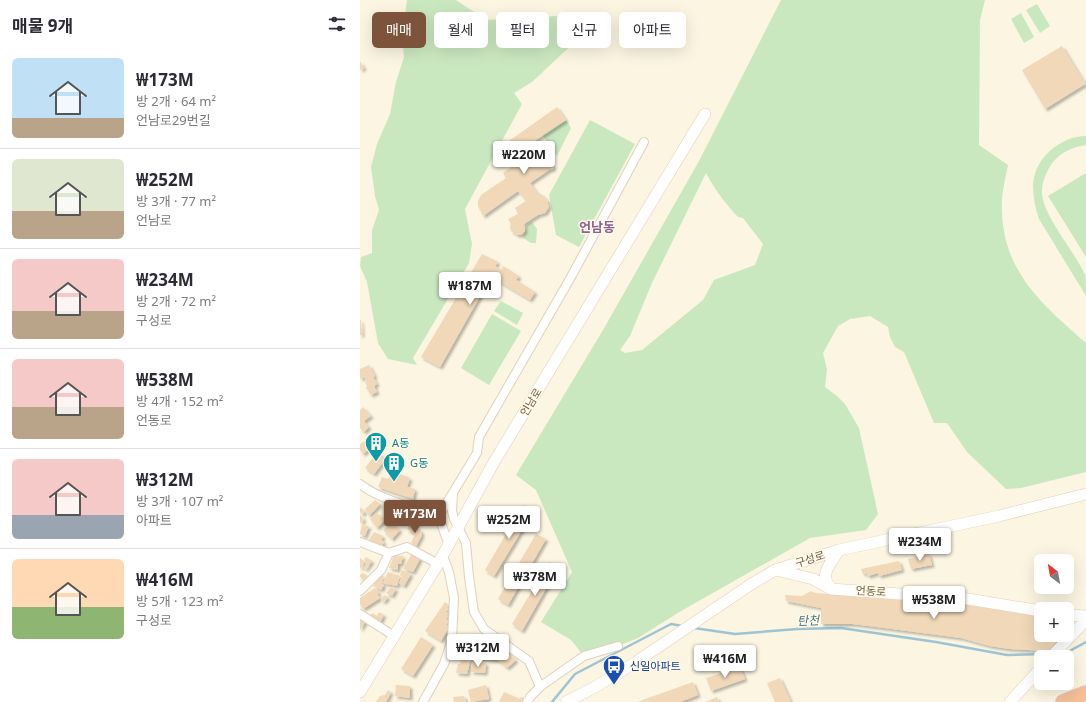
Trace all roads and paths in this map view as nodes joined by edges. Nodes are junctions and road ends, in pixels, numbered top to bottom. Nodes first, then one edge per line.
1 (704, 114) dead end
2 (644, 142) dead end
3 (360, 484) edge
4 (454, 489) junction
5 (1086, 494) edge
6 (438, 515) junction
7 (458, 528) junction
8 (360, 542) edge
9 (449, 545) junction
10 (839, 550) junction
11 (389, 554) junction
12 (441, 560) junction
13 (775, 570) junction
14 (831, 589) junction
15 (360, 591) edge
16 (1034, 610) edge
17 (360, 614) edge
18 (1074, 615) edge
19 (1086, 616) edge
20 (1086, 620) edge
21 (394, 636) junction
22 (618, 646) dead end
23 (1058, 650) edge
24 (1034, 675) edge
25 (540, 687) junction
26 (360, 692) edge
27 (1086, 693) edge
28 (423, 702) edge
29 (527, 702) edge
30 (566, 702) edge
31 (1010, 702) edge
32 (1063, 702) edge

1 - 7 main road, 언남로
2 - 4 street
3 - 6 street
4 - 6 street
4 - 7 street
5 - 10 main road, 구성로
6 - 9 street
7 - 9 main road, 언남로
7 - 25 street
8 - 11 street
9 - 12 main road, 언남로
10 - 13 main road, 구성로
10 - 14 main road
11 - 12 street
11 - 15 street
12 - 21 main road, 언남로
12 - 28 street
13 - 14 main road, 언동로
13 - 30 main road, 구성로
14 - 16 main road, 언동로
17 - 21 street
18 - 19 main road
20 - 23 main road
21 - 26 main road, 언남로
22 - 25 street
24 - 31 main road
25 - 29 street
27 - 32 highway

